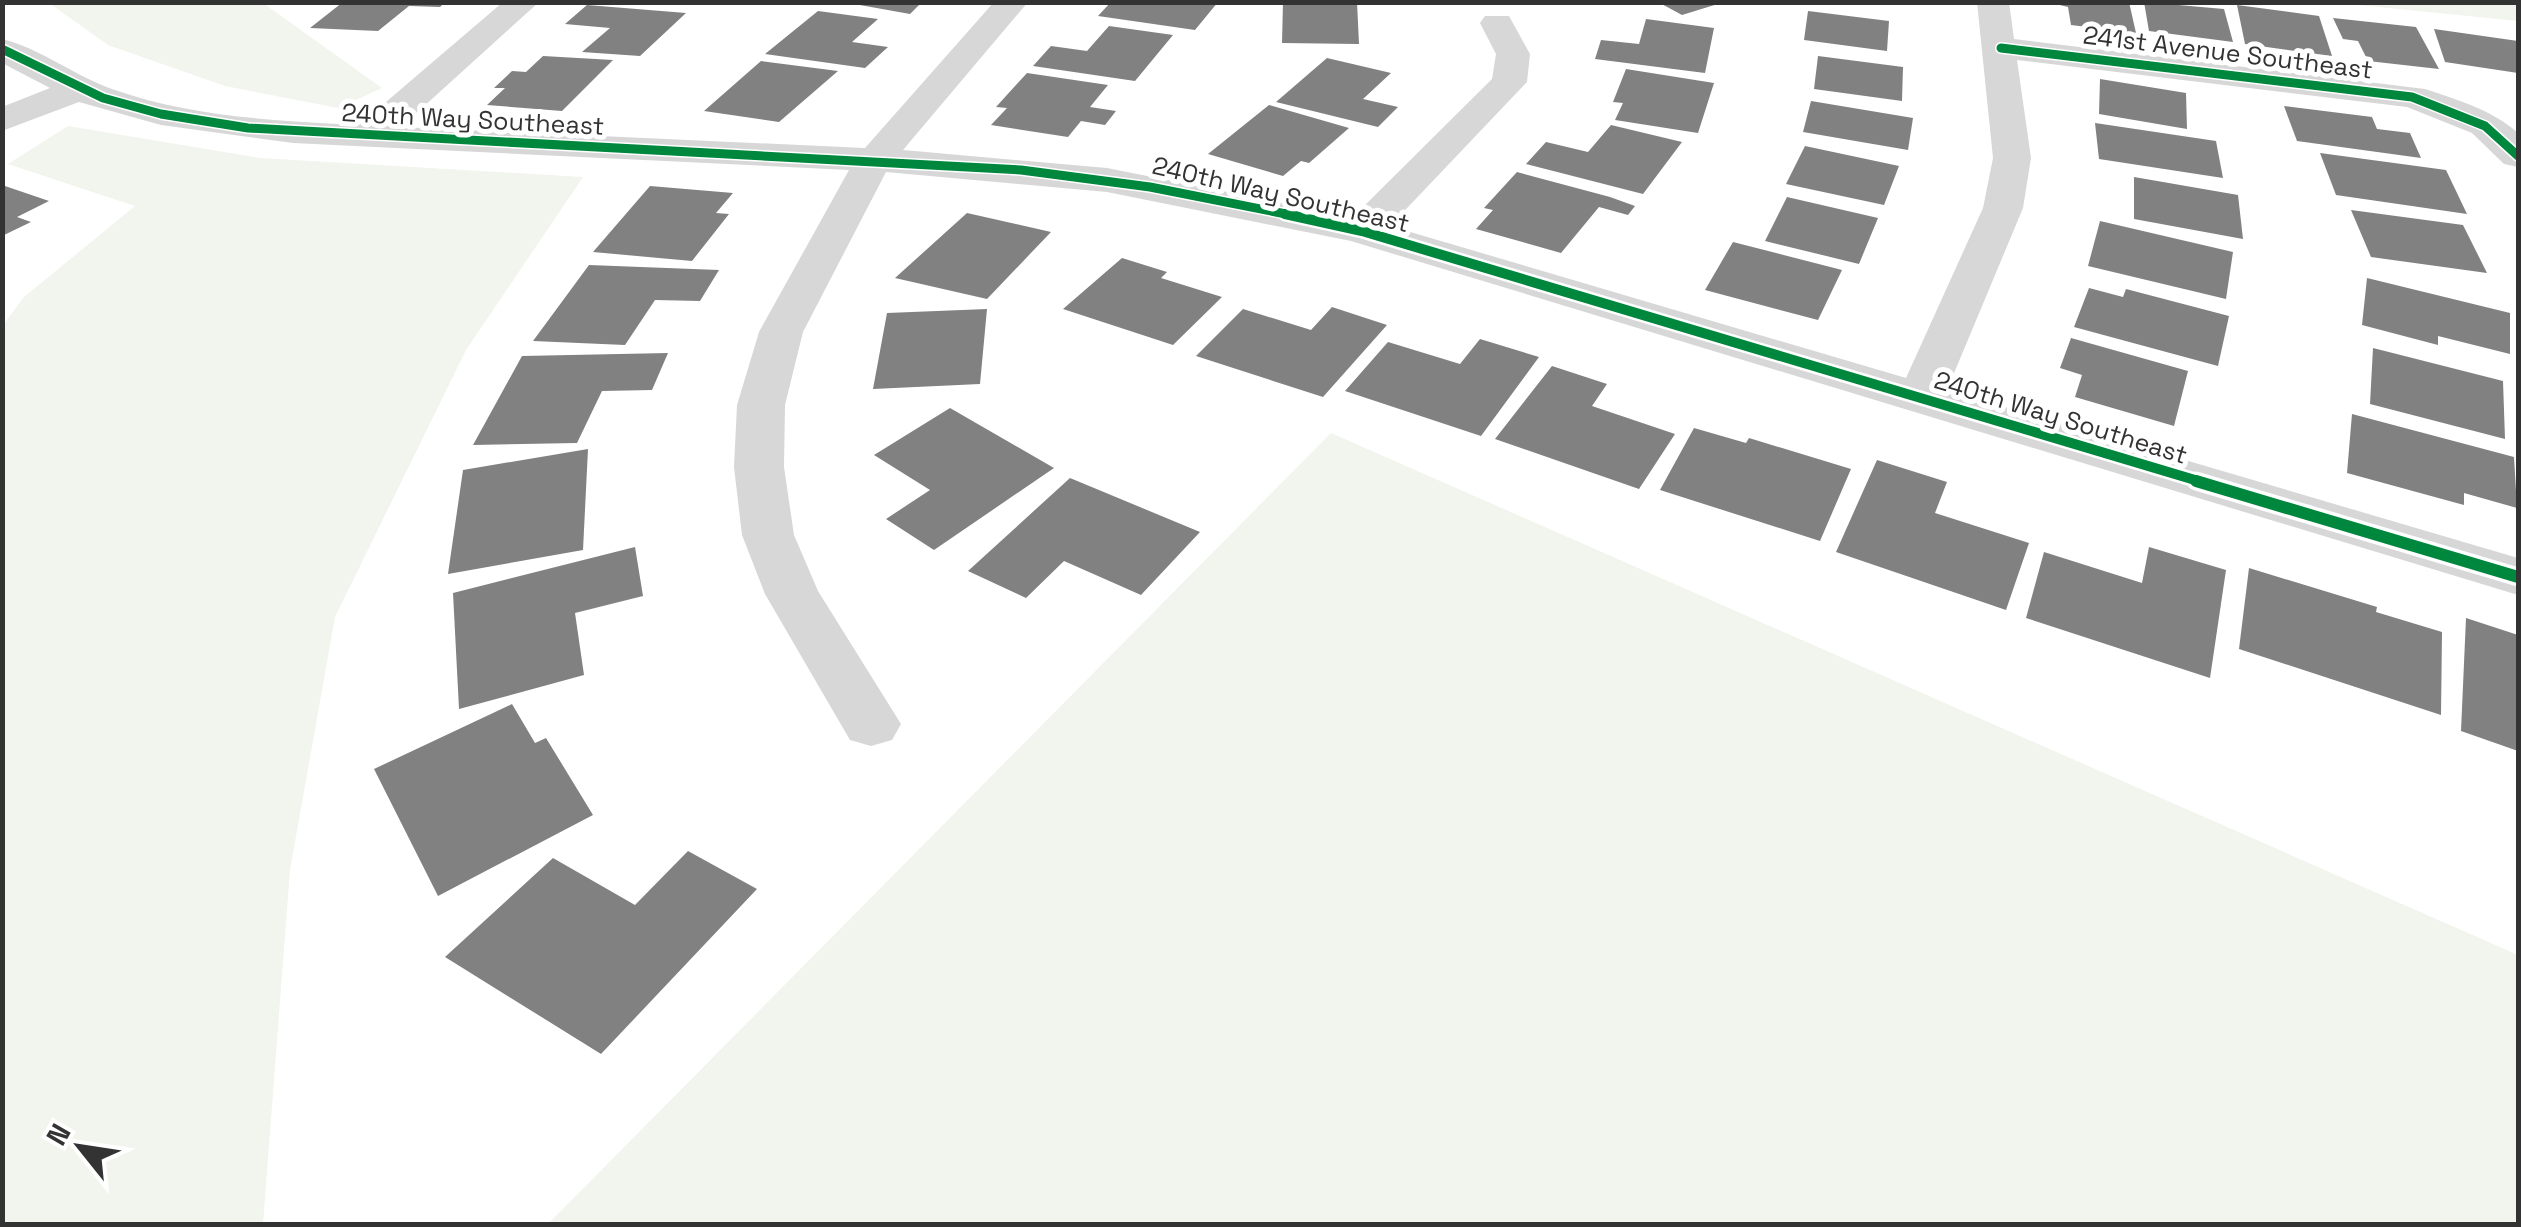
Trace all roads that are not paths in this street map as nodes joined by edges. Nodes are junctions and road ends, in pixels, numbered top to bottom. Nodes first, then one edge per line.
1 (523, 2) edge
2 (1012, 2) edge
3 (1994, 2) edge
4 (1497, 22) dead end
5 (2002, 48) junction
6 (2, 49) edge
7 (64, 81) junction
8 (2, 92) edge
9 (2, 120) edge
10 (369, 136) junction
11 (2518, 156) edge
12 (872, 162) junction
13 (1362, 231) junction
14 (1920, 398) junction
15 (2518, 577) edge
16 (870, 724) dead end

1 - 10 street
2 - 12 street
3 - 5 street
4 - 13 street
5 - 11 street, 241st Avenue Southeast
5 - 14 street
6 - 7 street, 240th Way Southeast
7 - 8 street
7 - 9 street
7 - 10 street, 240th Way Southeast
10 - 12 street, 240th Way Southeast
12 - 13 street, 240th Way Southeast
12 - 16 street
13 - 14 street, 240th Way Southeast
14 - 15 street, 240th Way Southeast

